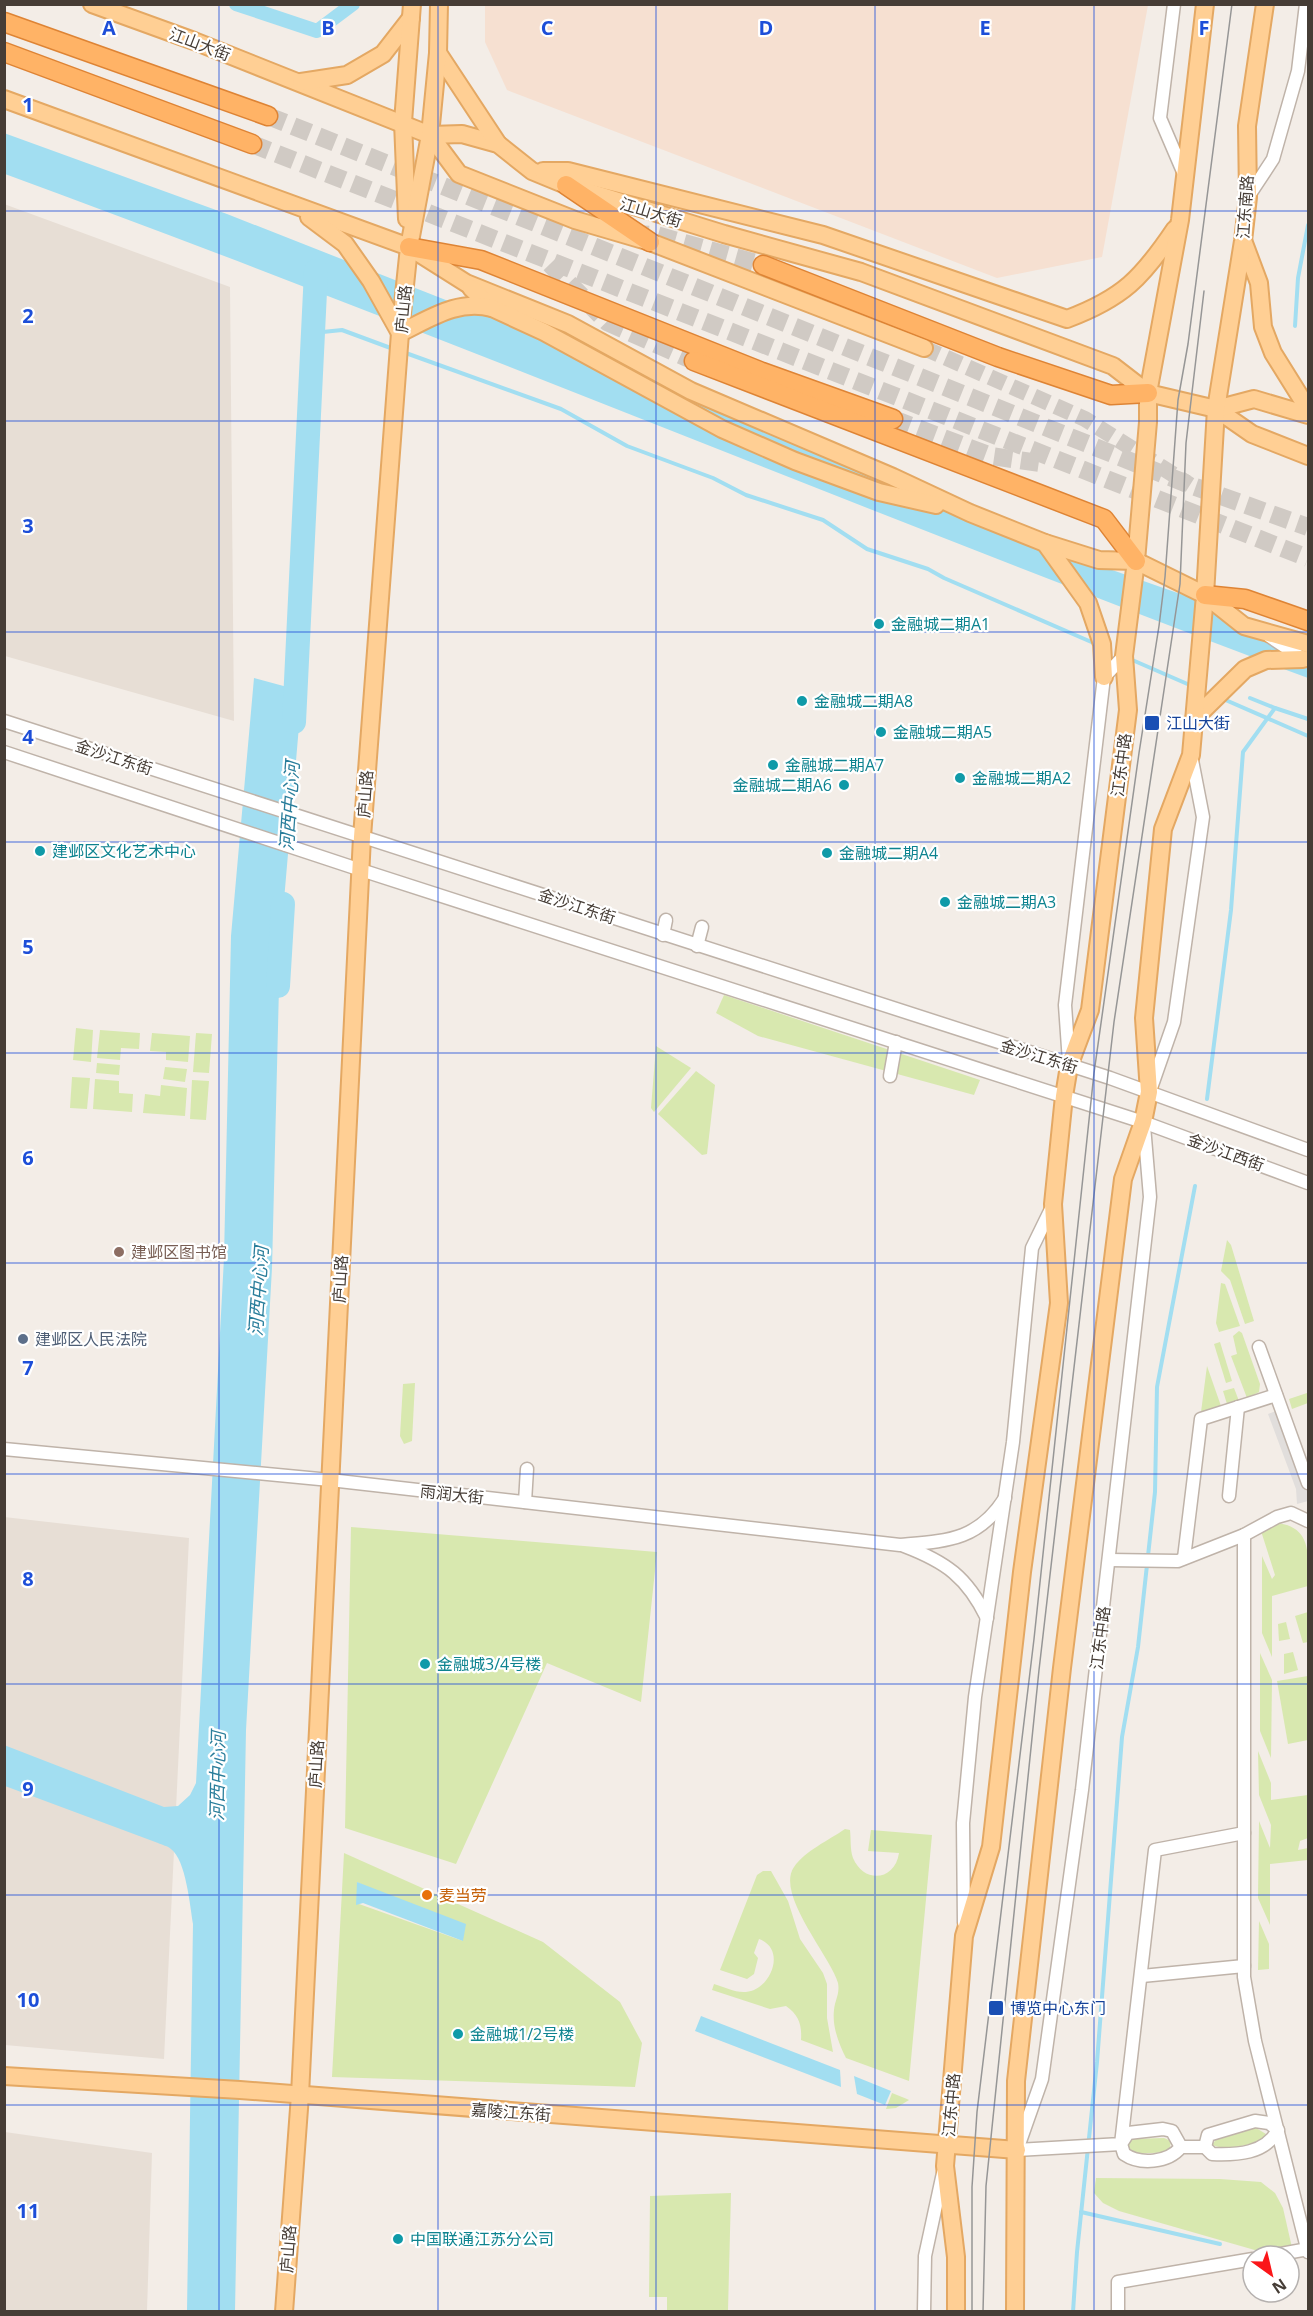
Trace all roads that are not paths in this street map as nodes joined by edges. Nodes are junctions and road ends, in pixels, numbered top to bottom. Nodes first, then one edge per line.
1 (92, 4) edge
2 (439, 4) edge
3 (1174, 4) edge
4 (1205, 4) edge
5 (1265, 4) edge
6 (1306, 4) edge
7 (412, 11) edge
8 (4, 22) edge
9 (4, 52) edge
10 (438, 53) junction
11 (301, 82) junction
12 (4, 99) edge
13 (268, 116) tunnel mouth
14 (403, 122) junction
15 (430, 135) junction
16 (252, 144) tunnel mouth
17 (498, 144) junction
18 (532, 171) junction
19 (1184, 174) junction
20 (566, 185) junction
21 (1248, 197) junction
22 (296, 207) junction
23 (1180, 220) junction
24 (1243, 241) junction
25 (650, 242) junction
26 (409, 247) junction
27 (763, 265) tunnel mouth
28 (466, 283) junction
29 (492, 308) junction
30 (400, 333) junction
31 (924, 348) tunnel mouth
32 (694, 361) tunnel mouth
33 (1148, 393) junction
34 (1216, 409) junction
35 (1308, 409) edge
36 (1308, 415) edge
37 (893, 419) tunnel mouth
38 (1308, 456) edge
39 (970, 513) junction
40 (1045, 543) junction
41 (1136, 561) junction
42 (1205, 595) junction
43 (1308, 621) edge
44 (1306, 655) edge
45 (1124, 656) junction
46 (1104, 677) junction
47 (1194, 719) junction
48 (4, 721) edge
49 (4, 752) edge
50 (1191, 754) junction
51 (362, 837) junction
52 (361, 870) junction
53 (666, 920) dead end
54 (702, 927) dead end
55 (663, 935) junction
56 (697, 946) junction
57 (896, 1042) junction
58 (1069, 1066) junction
59 (890, 1076) dead end
60 (1149, 1092) junction
61 (1064, 1096) junction
62 (1143, 1122) junction
63 (1308, 1150) edge
64 (1308, 1183) edge
65 (1053, 1204) junction
66 (1259, 1347) dead end
67 (1276, 1395) junction
68 (1238, 1407) junction
69 (4, 1449) edge
70 (527, 1469) dead end
71 (330, 1480) junction
72 (1308, 1483) edge
73 (1229, 1496) dead end
74 (1005, 1498) junction
75 (525, 1502) junction
76 (1308, 1521) edge
77 (1244, 1535) junction
78 (900, 1545) junction
79 (1184, 1558) junction
80 (1109, 1560) junction
81 (987, 1618) junction
82 (1244, 1833) junction
83 (964, 1936) junction
84 (1244, 1966) junction
85 (1142, 1976) junction
86 (4, 2076) edge
87 (300, 2096) junction
88 (1278, 2130) junction
89 (1121, 2144) junction
90 (947, 2145) junction
91 (1181, 2147) junction
92 (1205, 2147) junction
93 (1017, 2150) junction
94 (945, 2166) junction
95 (1308, 2251) edge
96 (1241, 2261) edge
97 (284, 2312) edge
98 (924, 2312) edge
99 (956, 2312) edge
100 (1015, 2312) edge
101 (1118, 2312) edge

1 - 11 main road, 江山大街
2 - 10 main road, 庐山路
3 - 19 street
4 - 19 main road
5 - 21 main road, 江东南路
6 - 21 street
7 - 11 main road
7 - 14 main road, 庐山路
8 - 13 highway
9 - 16 highway
10 - 15 main road, 庐山路
10 - 17 main road
11 - 14 main road, 江山大街
12 - 22 main road
14 - 15 main road, 江山大街
14 - 26 main road, 庐山路
15 - 17 main road, 江山大街
15 - 25 main road
15 - 26 main road, 庐山路
17 - 18 main road, 江山大街
18 - 20 main road, 江山大街
18 - 23 main road
19 - 23 main road
20 - 25 highway
20 - 33 main road, 江山大街
21 - 24 main road, 江东南路
22 - 26 main road
22 - 30 main road
23 - 33 main road, 江东中路
24 - 34 main road, 江东南路
24 - 35 main road
25 - 31 main road
26 - 28 main road
26 - 30 main road, 庐山路
26 - 37 highway
27 - 33 highway
28 - 29 main road
28 - 39 main road
29 - 30 main road
29 - 39 main road
30 - 51 main road, 庐山路
32 - 41 highway
33 - 34 main road, 江山大街
33 - 41 main road, 江东中路
34 - 36 main road
34 - 38 main road
34 - 42 main road, 江东南路
39 - 40 main road
40 - 41 main road
40 - 46 main road
41 - 42 main road
41 - 45 main road, 江东中路
42 - 43 highway
42 - 44 main road
42 - 47 main road, 江东中路
44 - 47 main road
45 - 46 street
45 - 58 main road, 江东中路
46 - 58 street
47 - 50 main road, 江东中路
48 - 51 street, 金沙江东街
49 - 52 street, 金沙江东街
50 - 60 main road, 江东中路
50 - 60 street, 江东中路
51 - 52 main road, 庐山路
51 - 55 street, 金沙江东街
52 - 57 street, 金沙江东街
52 - 71 main road, 庐山路
53 - 55 street
54 - 56 street
55 - 56 street, 金沙江东街
56 - 58 street, 金沙江东街
57 - 59 street
57 - 61 street, 金沙江东街
58 - 60 street, 金沙江东街
58 - 61 main road, 江东中路
60 - 62 main road, 江东中路
60 - 63 street, 金沙江西街
61 - 62 street, 金沙江东街
61 - 65 main road, 江东中路
62 - 64 street, 金沙江西街
62 - 80 street, 江东中路
62 - 93 main road, 江东中路
65 - 74 street, 江东中路
65 - 83 main road, 江东中路
66 - 67 street
67 - 68 street
67 - 72 street
68 - 73 street
68 - 79 street
69 - 71 street, 雨润大街
70 - 75 street
71 - 75 street, 雨润大街
71 - 87 main road, 庐山路
74 - 78 street
74 - 81 street, 江东中路
75 - 78 street, 雨润大街
76 - 77 street
77 - 79 street
77 - 82 street
78 - 81 street
79 - 80 street
80 - 93 street, 江东中路
81 - 83 street, 江东中路
82 - 84 street
82 - 85 street
83 - 90 main road, 江东中路
84 - 85 street
84 - 88 street
85 - 89 street
86 - 87 main road, 嘉陵江东街
87 - 90 main road, 嘉陵江东街
87 - 97 main road, 庐山路
88 - 92 street
88 - 92 street
88 - 95 street
89 - 91 street
89 - 91 street
89 - 93 street
90 - 93 main road, 嘉陵江东街
90 - 94 main road, 江东中路
91 - 92 street
93 - 100 main road, 江东中路
94 - 98 street, 江东中路
94 - 99 main road, 江东中路
96 - 101 street

